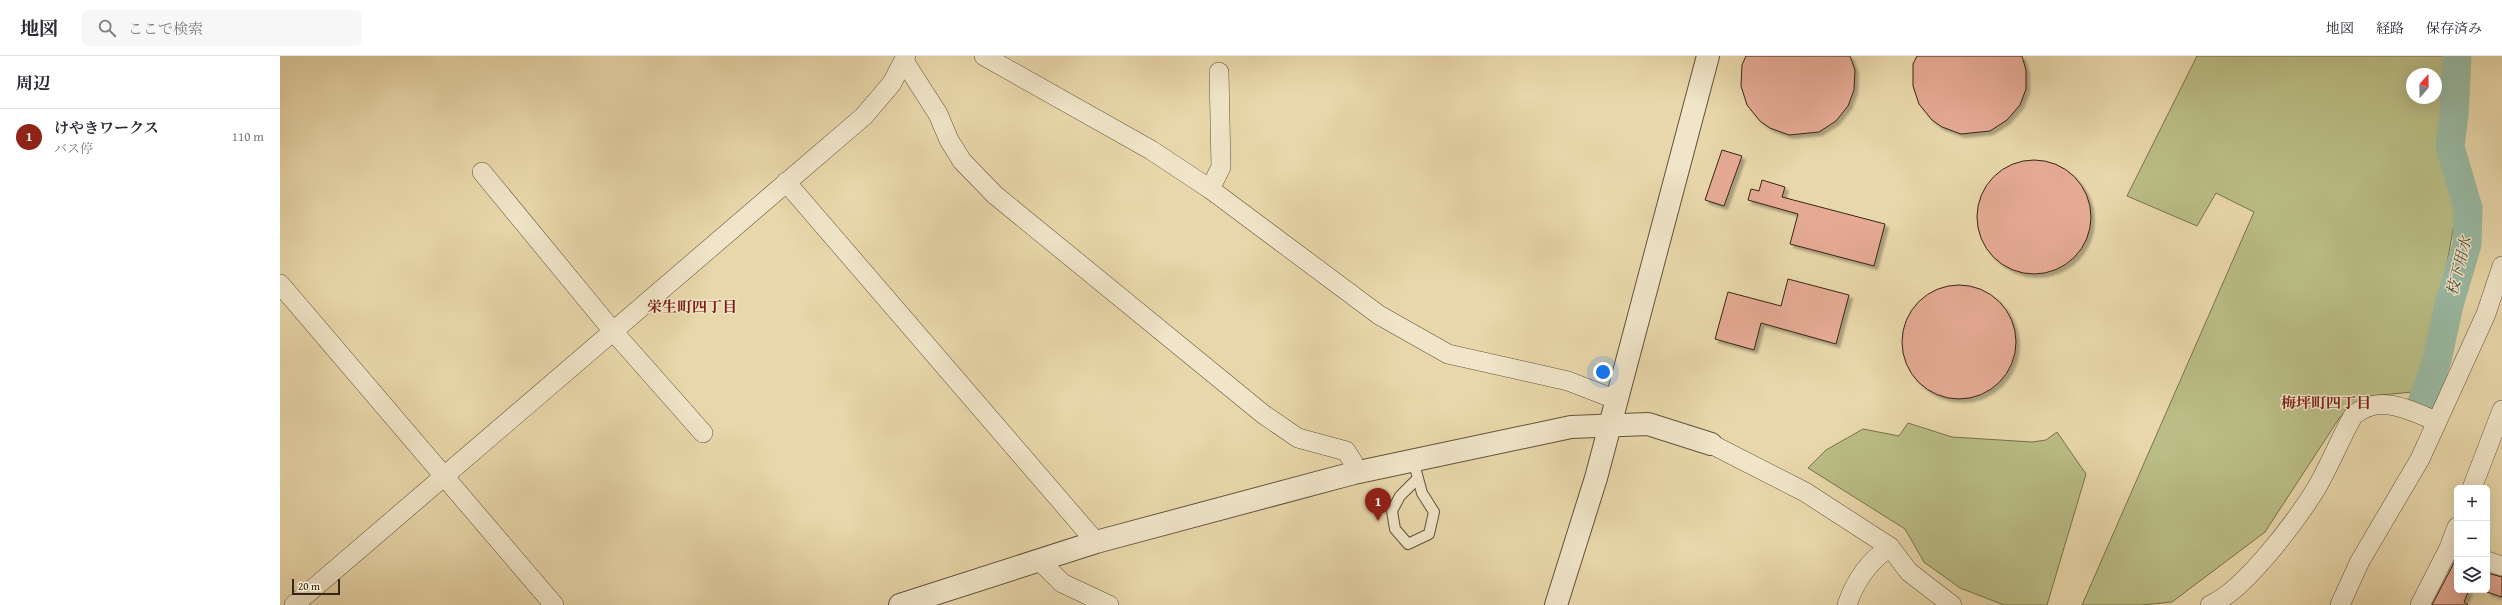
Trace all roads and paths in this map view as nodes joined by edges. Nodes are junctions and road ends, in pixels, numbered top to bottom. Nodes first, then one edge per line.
1 (984, 56) edge
2 (1708, 56) edge
3 (905, 58) edge
4 (1219, 72) dead end
5 (482, 172) dead end
6 (786, 182) junction
7 (1210, 189) junction
8 (2502, 266) edge
9 (280, 284) edge
10 (612, 330) junction
11 (1617, 400) junction
12 (2502, 410) edge
13 (2436, 421) junction
14 (1609, 426) junction
15 (703, 433) dead end
16 (1711, 444) joint
17 (1415, 469) junction
18 (1354, 472) junction
19 (444, 478) junction
20 (2473, 485) edge
21 (1096, 542) junction
22 (1890, 547) junction
23 (2453, 549) edge
24 (1039, 560) junction
25 (2490, 562) edge
26 (2502, 566) edge
27 (294, 605) edge
28 (554, 605) edge
29 (900, 605) edge
30 (1109, 605) edge
31 (1556, 605) edge
32 (1847, 605) edge
33 (1952, 605) edge
34 (2210, 605) edge
35 (2340, 605) edge
36 (2420, 605) edge

1 - 7 street
2 - 11 street
3 - 6 street
3 - 18 street
4 - 7 street
5 - 10 street
6 - 10 street
6 - 21 street
7 - 11 street
8 - 13 street
9 - 19 street
10 - 15 street
10 - 19 street
11 - 14 street
12 - 20 street
13 - 34 street
13 - 35 street
14 - 16 street
14 - 17 street
14 - 31 street
16 - 22 street
17 - 17 lane
17 - 18 street
18 - 21 street
19 - 27 street
19 - 28 street
21 - 24 street
22 - 32 street
22 - 33 street
23 - 36 street
24 - 29 street
24 - 30 street
25 - 26 street

